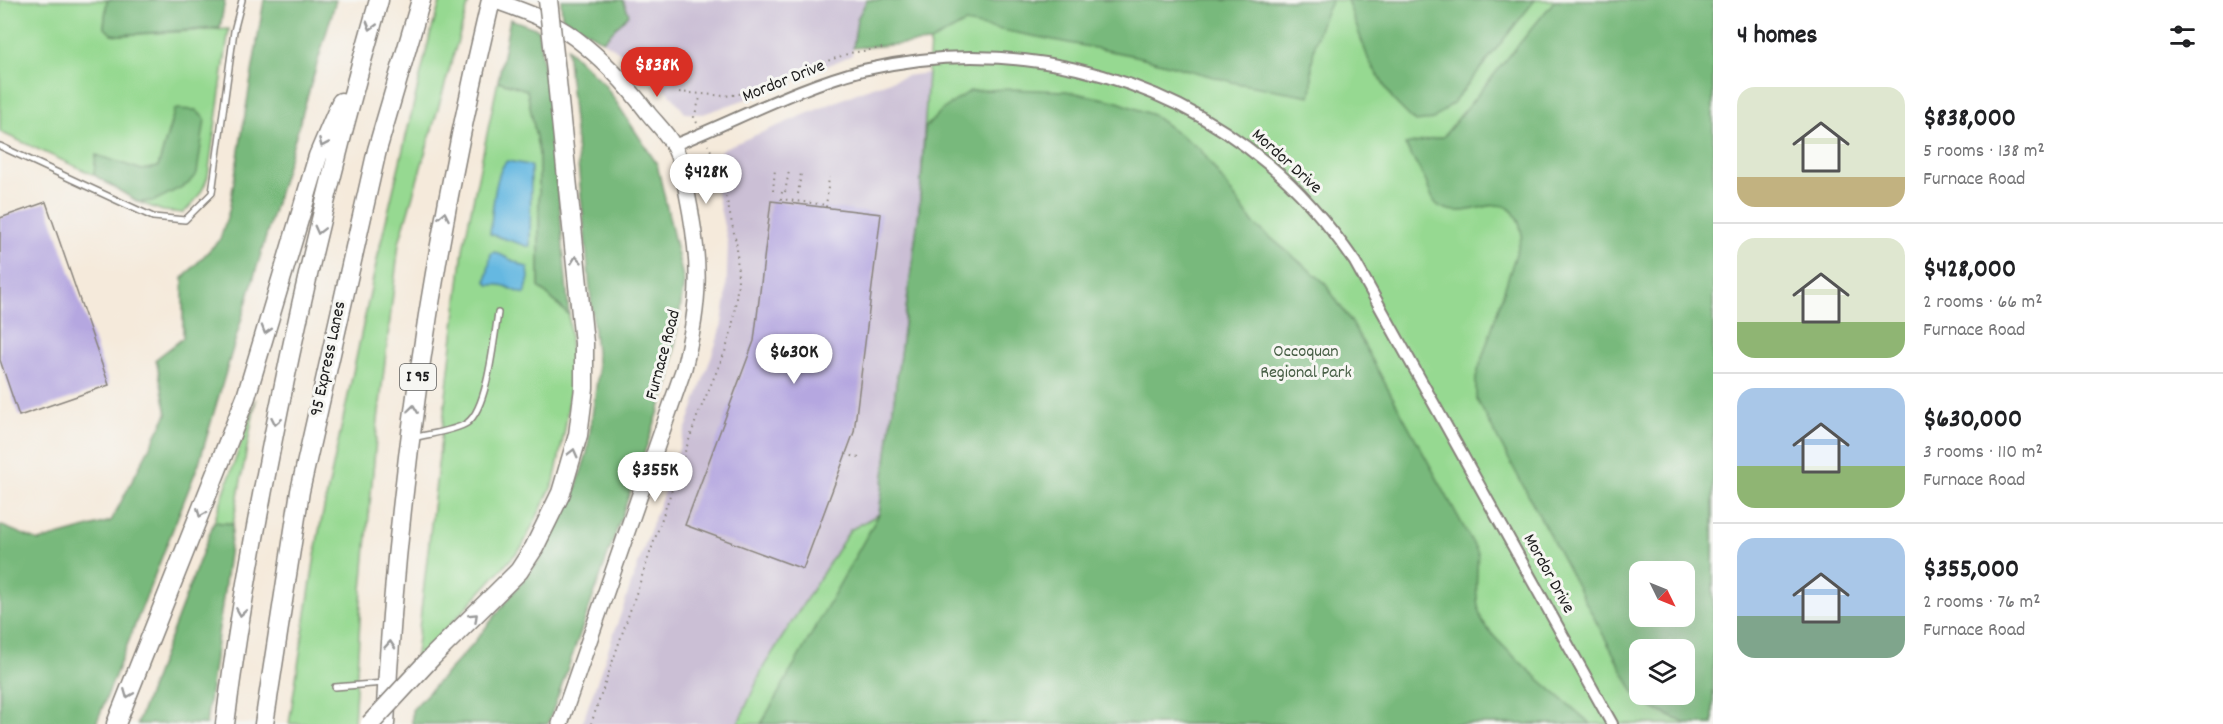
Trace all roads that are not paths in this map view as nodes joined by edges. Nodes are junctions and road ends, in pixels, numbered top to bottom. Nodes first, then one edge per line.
1 (242, 0) edge
2 (379, 0) edge
3 (492, 0) edge
4 (548, 0) edge
5 (419, 6) edge
6 (364, 51) junction
7 (674, 145) junction
8 (0, 146) edge
9 (498, 313) dead end
10 (409, 439) junction
11 (387, 683) junction
12 (334, 687) dead end
13 (116, 724) edge
14 (225, 724) edge
15 (264, 724) edge
16 (370, 724) edge
17 (385, 724) edge
18 (560, 724) edge
19 (1612, 724) edge

1 - 8 lane
2 -> 6 highway
3 - 7 main road, Furnace Road
10 -> 3 highway, I 95
16 -> 4 highway, bridge
5 - 15 highway, 95 Express Lanes
6 -> 13 highway
6 -> 14 highway
7 - 18 main road, Furnace Road
7 - 19 street, Mordor Drive
9 - 10 lane
11 -> 10 highway, I 95
11 - 12 lane
11 - 17 highway, I 95

